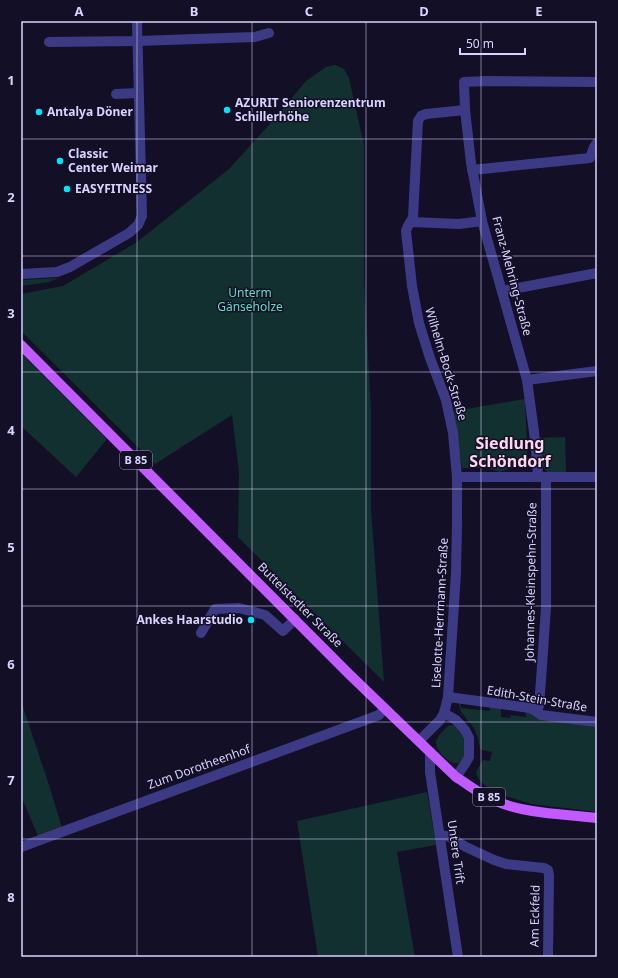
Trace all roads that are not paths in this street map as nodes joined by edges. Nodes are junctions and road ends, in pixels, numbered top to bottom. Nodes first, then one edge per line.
1 (137, 21) edge
2 (269, 33) dead end
3 (137, 41) junction
4 (49, 42) dead end
5 (597, 82) edge
6 (138, 93) junction
7 (116, 94) dead end
8 (465, 110) junction
9 (597, 143) edge
10 (472, 170) junction
11 (482, 221) junction
12 (411, 222) junction
13 (597, 273) edge
14 (21, 274) edge
15 (502, 291) junction
16 (21, 345) edge
17 (597, 371) edge
18 (527, 380) junction
19 (457, 477) junction
20 (542, 477) junction
21 (597, 477) edge
22 (295, 619) junction
23 (201, 633) dead end
24 (448, 697) junction
25 (384, 708) junction
26 (536, 711) junction
27 (444, 713) junction
28 (597, 722) edge
29 (419, 742) junction
30 (430, 752) junction
31 (456, 776) junction
32 (597, 818) edge
33 (440, 836) junction
34 (21, 847) edge
35 (458, 957) edge
36 (548, 957) edge

1 - 3 street
2 - 3 street
3 - 4 street
3 - 6 street
5 - 8 street, Franz-Mehring-Straße
6 - 7 street
6 - 14 street
8 - 10 street, Franz-Mehring-Straße
8 - 12 street, Wilhelm-Bock-Straße
9 - 10 street
10 - 11 street, Franz-Mehring-Straße
11 - 12 street
11 - 15 street, Franz-Mehring-Straße
12 - 19 street, Wilhelm-Bock-Straße
13 - 15 street
15 - 18 street, Franz-Mehring-Straße
16 - 22 main road, Buttelstedter Straße / B 85
17 - 18 street
18 - 20 street, Franz-Mehring-Straße
19 - 20 street
19 - 24 street, Liselotte-Herrmann-Straße
20 - 21 street
20 - 26 street, Johannes-Kleinspehn-Straße
22 - 23 street
22 - 25 main road, Buttelstedter Straße / B 85
24 - 26 street, Edith-Stein-Straße
24 - 27 street, Liselotte-Herrmann-Straße
25 - 29 main road, Buttelstedter Straße / B 85
25 - 34 street, Zum Dorotheenhof
26 - 28 street, Edith-Stein-Straße
27 - 29 street, Liselotte-Herrmann-Straße
27 - 31 street
29 - 30 main road, Buttelstedter Straße / B 85
30 - 31 main road, Buttelstedter Straße / B 85
30 - 33 street, Untere Trift
31 - 32 main road, Buttelstedter Straße / B 85
33 - 35 street, Untere Trift
33 - 36 street, Am Eckfeld

